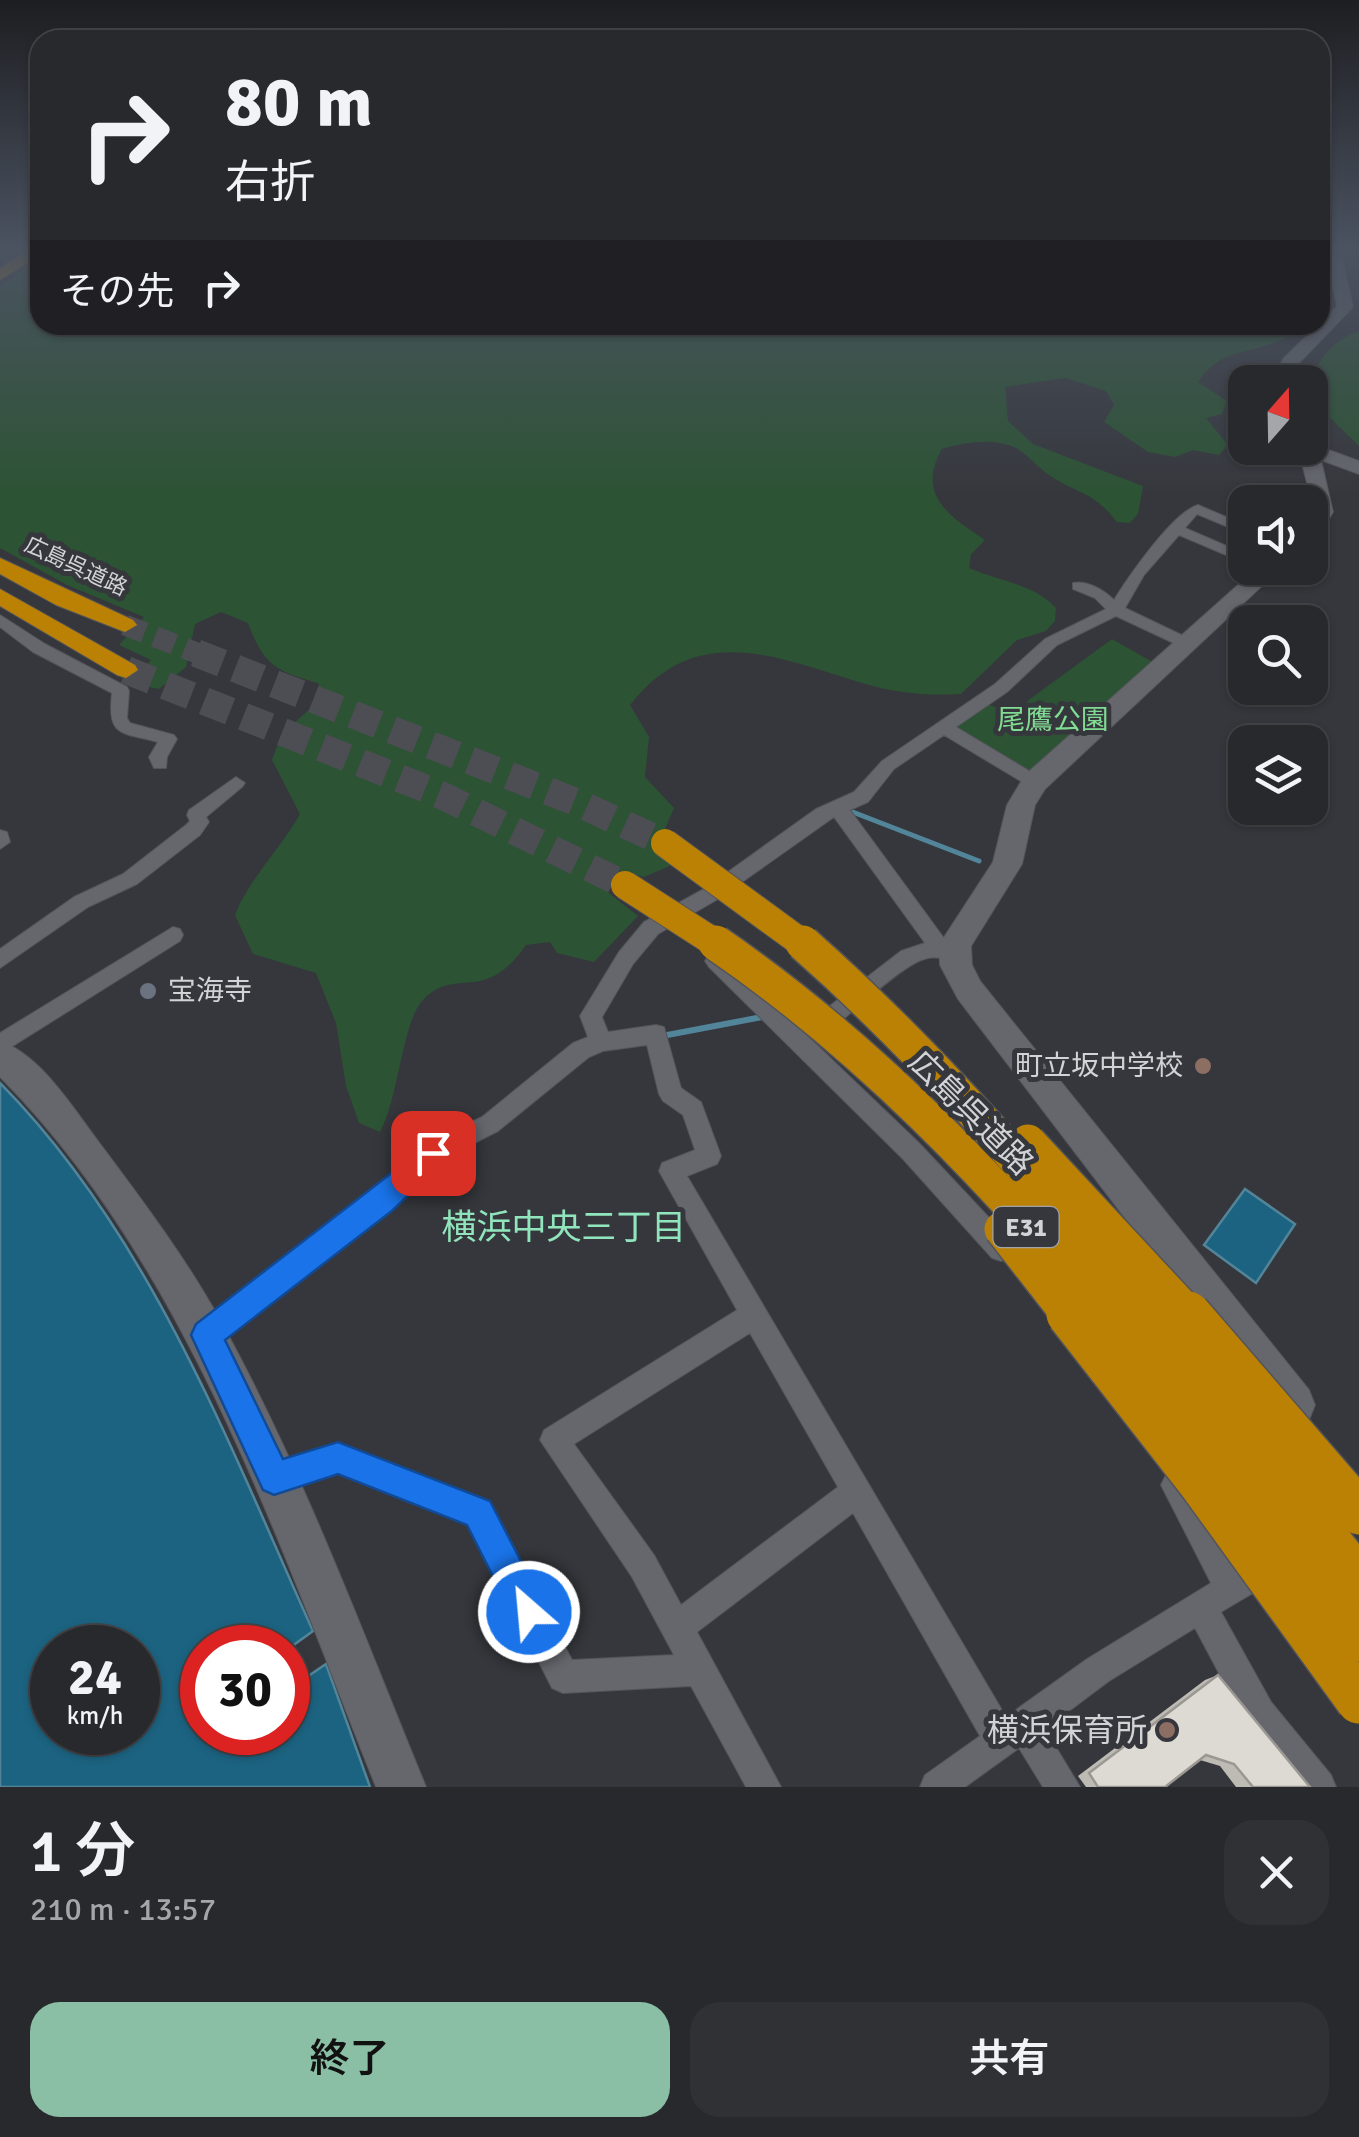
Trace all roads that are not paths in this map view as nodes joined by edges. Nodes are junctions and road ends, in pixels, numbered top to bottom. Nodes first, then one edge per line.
1 (1316, 335) edge
2 (1288, 365) edge
3 (1328, 456) edge
4 (1359, 468) edge
5 (1228, 522) edge
6 (1176, 529) junction
7 (1228, 551) edge
8 (0, 565) edge
9 (1243, 585) edge
10 (1078, 586) dead end
11 (0, 596) edge
12 (1116, 610) junction
13 (125, 625) tunnel mouth
14 (4, 630) edge
15 (1186, 643) junction
16 (126, 670) tunnel mouth
17 (944, 727) junction
18 (160, 764) dead end
19 (1035, 782) junction
20 (236, 784) dead end
21 (839, 809) junction
22 (665, 843) tunnel mouth
23 (624, 884) tunnel mouth
24 (680, 923) junction
25 (173, 936) dead end
26 (806, 944) junction
27 (947, 949) junction
28 (0, 960) edge
29 (601, 1042) junction
30 (798, 1044) junction
31 (0, 1045) edge
32 (0, 1056) edge
33 (752, 1316) junction
34 (206, 1335) junction
35 (274, 1478) junction
36 (1359, 1488) edge
37 (856, 1492) junction
38 (1359, 1511) edge
39 (1359, 1580) edge
40 (1231, 1589) junction
41 (1201, 1607) junction
42 (678, 1627) junction
43 (1359, 1639) edge
44 (701, 1670) junction
45 (1359, 1701) edge
46 (1012, 1733) junction
47 (401, 1787) edge
48 (764, 1787) edge
49 (937, 1787) edge
50 (1063, 1787) edge
51 (1319, 1787) edge

1 - 2 street
3 - 4 street
5 - 6 street
6 - 7 street
6 - 12 street
8 - 13 highway, 広島呉道路
9 - 15 street
10 - 12 street
11 - 16 highway
12 - 15 street
12 - 17 street
14 - 18 street
15 - 19 street
17 - 19 street
17 - 21 street
19 - 27 street
20 - 28 street
21 - 24 street
21 - 27 street
22 - 26 highway, 広島呉道路 / E31, bridge
23 - 24 highway, 広島呉道路 / E31, bridge
24 - 29 street
24 - 30 street
24 - 43 highway, 広島呉道路 / E31, bridge
24 - 45 highway, bridge
25 - 31 street
26 - 38 highway, bridge
26 - 39 highway, 広島呉道路 / E31, bridge
27 - 30 street
27 - 36 street
29 - 33 street
29 - 34 street
30 - 40 street
32 - 34 street
33 - 37 street
33 - 42 street
34 - 35 street
35 - 44 street
35 - 47 street
37 - 42 street
37 - 46 street
38 - 40 street
40 - 41 street
41 - 46 street
41 - 51 street
42 - 44 street
44 - 48 street
46 - 49 street
46 - 50 street

